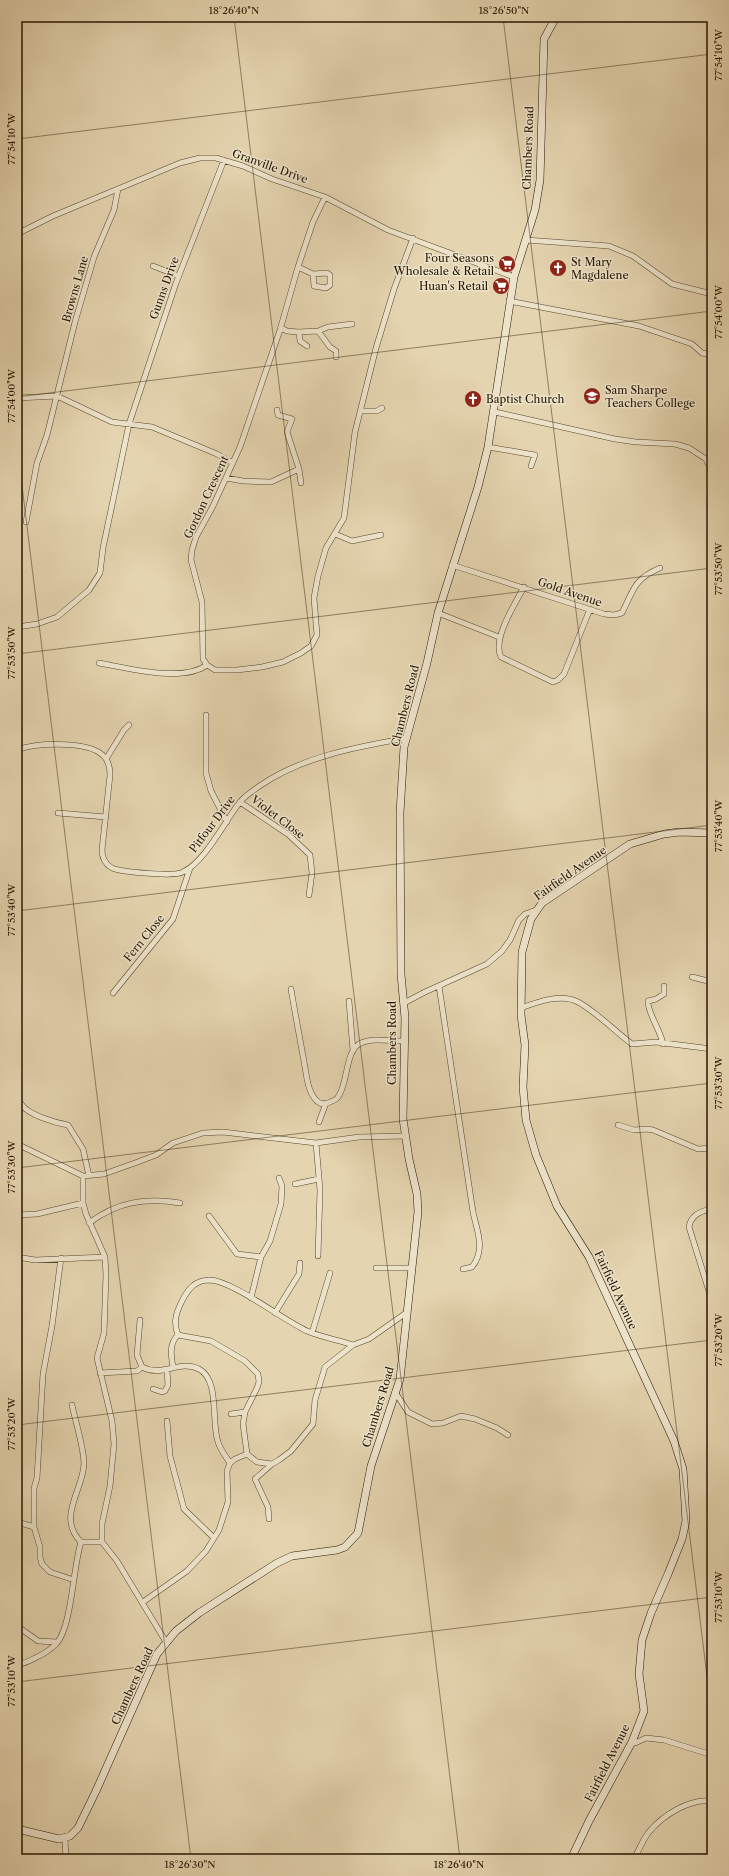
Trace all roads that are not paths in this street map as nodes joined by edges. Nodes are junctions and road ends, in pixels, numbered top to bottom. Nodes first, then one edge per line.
1 (554, 18) edge
2 (224, 160) junction
3 (118, 190) junction
4 (325, 197) junction
5 (17, 234) edge
6 (413, 238) junction
7 (526, 240) junction
8 (153, 266) dead end
9 (298, 267) junction
10 (314, 274) dead end
11 (178, 276) junction
12 (514, 278) junction
13 (712, 294) edge
14 (510, 301) junction
15 (352, 324) dead end
16 (280, 328) junction
17 (318, 331) junction
18 (299, 332) junction
19 (307, 346) dead end
20 (712, 356) edge
21 (336, 357) dead end
22 (57, 396) junction
23 (17, 398) edge
24 (382, 408) dead end
25 (276, 410) dead end
26 (360, 412) junction
27 (494, 412) junction
28 (129, 424) junction
29 (488, 447) junction
30 (233, 463) junction
31 (531, 466) dead end
32 (299, 469) junction
33 (712, 472) edge
34 (226, 478) junction
35 (302, 483) dead end
36 (26, 522) dead end
37 (335, 534) junction
38 (381, 535) dead end
39 (452, 565) junction
40 (660, 568) dead end
41 (524, 587) junction
42 (590, 609) junction
43 (438, 613) junction
44 (17, 627) edge
45 (499, 637) junction
46 (99, 663) dead end
47 (207, 665) junction
48 (206, 715) dead end
49 (129, 726) dead end
50 (407, 738) junction
51 (17, 750) edge
52 (106, 759) junction
53 (240, 802) junction
54 (58, 814) dead end
55 (106, 817) junction
56 (227, 822) junction
57 (712, 833) edge
58 (190, 868) junction
59 (309, 895) dead end
60 (536, 910) junction
61 (692, 977) dead end
62 (712, 982) edge
63 (439, 986) junction
64 (664, 986) dead end
65 (291, 989) dead end
66 (113, 993) dead end
67 (349, 1001) dead end
68 (404, 1003) junction
69 (521, 1008) junction
70 (404, 1041) junction
71 (663, 1044) junction
72 (712, 1049) edge
73 (353, 1051) junction
74 (17, 1095) edge
75 (326, 1104) junction
76 (319, 1122) dead end
77 (618, 1125) dead end
78 (405, 1136) junction
79 (316, 1143) junction
80 (17, 1144) edge
81 (712, 1148) edge
82 (86, 1176) junction
83 (278, 1178) dead end
84 (320, 1179) junction
85 (295, 1184) dead end
86 (83, 1203) junction
87 (180, 1203) dead end
88 (712, 1208) edge
89 (17, 1215) edge
90 (209, 1216) dead end
91 (90, 1223) junction
92 (318, 1256) dead end
93 (17, 1257) edge
94 (105, 1257) junction
95 (262, 1257) junction
96 (61, 1258) junction
97 (300, 1264) dead end
98 (376, 1268) dead end
99 (412, 1268) junction
100 (464, 1269) dead end
101 (330, 1273) dead end
102 (251, 1298) junction
103 (712, 1301) edge
104 (275, 1313) junction
105 (406, 1313) junction
106 (140, 1320) dead end
107 (312, 1333) junction
108 (178, 1335) junction
109 (353, 1345) junction
110 (142, 1367) junction
111 (173, 1367) junction
112 (167, 1370) junction
113 (100, 1373) junction
114 (153, 1389) dead end
115 (396, 1392) junction
116 (72, 1405) dead end
117 (245, 1412) junction
118 (231, 1414) dead end
119 (167, 1421) dead end
120 (508, 1436) dead end
121 (247, 1454) junction
122 (230, 1463) junction
123 (272, 1464) junction
124 (269, 1519) dead end
125 (17, 1522) edge
126 (34, 1527) junction
127 (214, 1538) junction
128 (82, 1542) junction
129 (102, 1542) junction
130 (74, 1580) junction
131 (143, 1602) junction
132 (17, 1626) edge
133 (58, 1642) junction
134 (166, 1642) junction
135 (17, 1664) edge
136 (632, 1742) junction
137 (712, 1755) edge
138 (712, 1801) edge
139 (17, 1829) edge
140 (65, 1839) junction
141 (66, 1859) edge
142 (572, 1859) edge
143 (634, 1859) edge

1 - 7 street, Chambers Road
2 - 3 street, Granville Drive
2 - 4 street, Granville Drive
2 - 11 street, Gunns Drive
3 - 5 street, Granville Drive
3 - 22 street, Browns Lane
4 - 6 street, Granville Drive
4 - 9 street, Gordon Crescent
6 - 12 street, Granville Drive
6 - 26 street
7 - 12 street, Chambers Road
7 - 13 street
8 - 11 street
9 - 10 street
9 - 16 street, Gordon Crescent
11 - 28 street, Gunns Drive
12 - 14 street, Chambers Road
14 - 20 street
14 - 27 street, Chambers Road
15 - 17 street
16 - 18 street
16 - 30 street, Gordon Crescent
17 - 18 street
17 - 21 street
18 - 19 street
22 - 23 street
22 - 28 street
22 - 36 street, Browns Lane
24 - 26 street
25 - 32 street
26 - 37 street
27 - 29 street, Chambers Road
27 - 33 street
28 - 30 street
28 - 44 street, Gunns Drive
29 - 31 street
29 - 39 street, Chambers Road
30 - 34 street, Gordon Crescent
32 - 34 street
32 - 35 street
34 - 47 street, Gordon Crescent
37 - 38 street
37 - 47 street
39 - 41 street, Gold Avenue
39 - 43 street, Chambers Road
40 - 42 street, Gold Avenue
41 - 42 street, Gold Avenue
41 - 45 street
42 - 45 street
43 - 45 street
43 - 50 street, Chambers Road
46 - 47 street
48 - 56 street
49 - 52 street
50 - 53 street, Pitfour Drive
50 - 68 street, Chambers Road
51 - 52 street
52 - 55 street, Pitfour Drive
53 - 56 street, Pitfour Drive
53 - 59 street, Violet Close
54 - 55 street
55 - 58 street, Pitfour Drive
56 - 58 street, Pitfour Drive
57 - 60 street, Fairfield Avenue
58 - 66 street, Fern Close
60 - 63 street
60 - 69 street, Fairfield Avenue
61 - 62 street
63 - 68 street
63 - 100 street
64 - 71 street
65 - 75 street
67 - 73 street
68 - 70 street, Chambers Road
69 - 71 street
69 - 136 street, Fairfield Avenue
70 - 73 street
70 - 78 street, Chambers Road
71 - 72 street
73 - 75 street
74 - 82 street
75 - 76 street
77 - 81 street
78 - 79 street
78 - 99 street, Chambers Road
79 - 82 street
79 - 84 street
80 - 82 street
82 - 86 street
83 - 95 street
84 - 85 street
84 - 92 street
86 - 89 street
86 - 91 street
87 - 91 street
88 - 103 street
90 - 95 street
91 - 94 street
93 - 96 street
94 - 96 street
94 - 113 street
95 - 102 street
96 - 126 street
97 - 104 street
98 - 99 street
99 - 105 street, Chambers Road
101 - 107 street
102 - 104 street
102 - 108 street
104 - 107 street
105 - 109 street
105 - 115 street, Chambers Road
106 - 110 street
107 - 109 street
108 - 111 street
108 - 117 street
109 - 123 street
110 - 112 street
110 - 113 street
111 - 112 street
111 - 122 street
112 - 114 street
113 - 129 street
115 - 120 street
115 - 134 street, Chambers Road
116 - 128 street
117 - 118 street
117 - 121 street
119 - 127 street
121 - 122 street
121 - 123 street
122 - 127 street
123 - 124 street
125 - 126 street
126 - 130 street
127 - 131 street
128 - 129 street
128 - 130 street
129 - 131 street
130 - 133 street
131 - 134 street
132 - 133 street
133 - 135 street
134 - 140 street, Chambers Road
136 - 137 street
136 - 142 street, Fairfield Avenue
138 - 143 street
139 - 140 street
140 - 141 street

